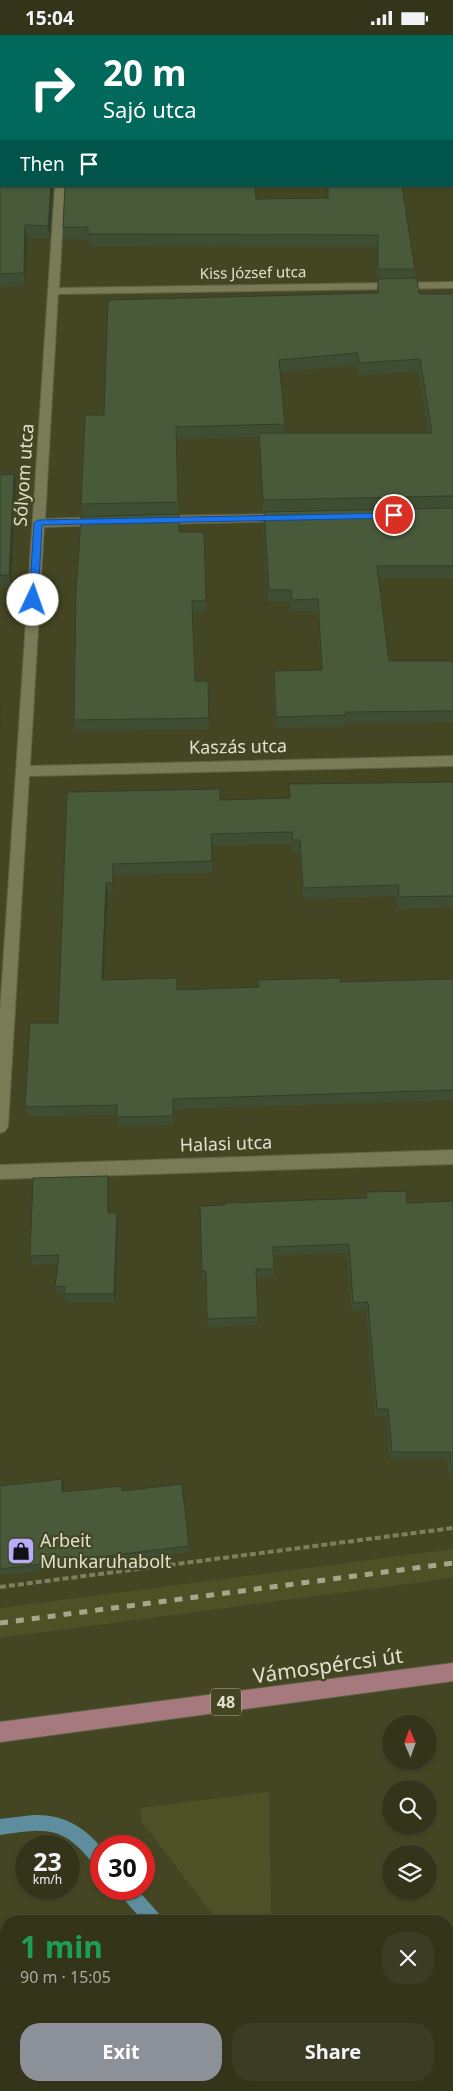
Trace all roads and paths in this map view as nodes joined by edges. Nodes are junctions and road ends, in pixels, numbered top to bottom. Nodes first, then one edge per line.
1 (60, 187) edge
2 (453, 285) edge
3 (53, 291) junction
4 (295, 517) edge
5 (147, 520) edge
6 (117, 521) edge
7 (38, 523) junction
8 (453, 761) edge
9 (23, 771) junction
10 (0, 1126) edge
11 (453, 1157) edge
12 (0, 1172) edge
13 (453, 1528) edge
14 (0, 1587) edge
15 (453, 1672) edge
16 (0, 1732) edge

1 - 3 street, Sólyom utca
2 - 3 street, Kiss József utca
3 - 7 street, Sólyom utca
4 - 5 street
6 - 7 street
7 - 9 street, Sólyom utca
8 - 9 street, Kaszás utca
9 - 10 street, Sólyom utca
11 - 12 street, Halasi utca
13 - 14 path
15 - 16 main road, Vámospércsi út / 48

